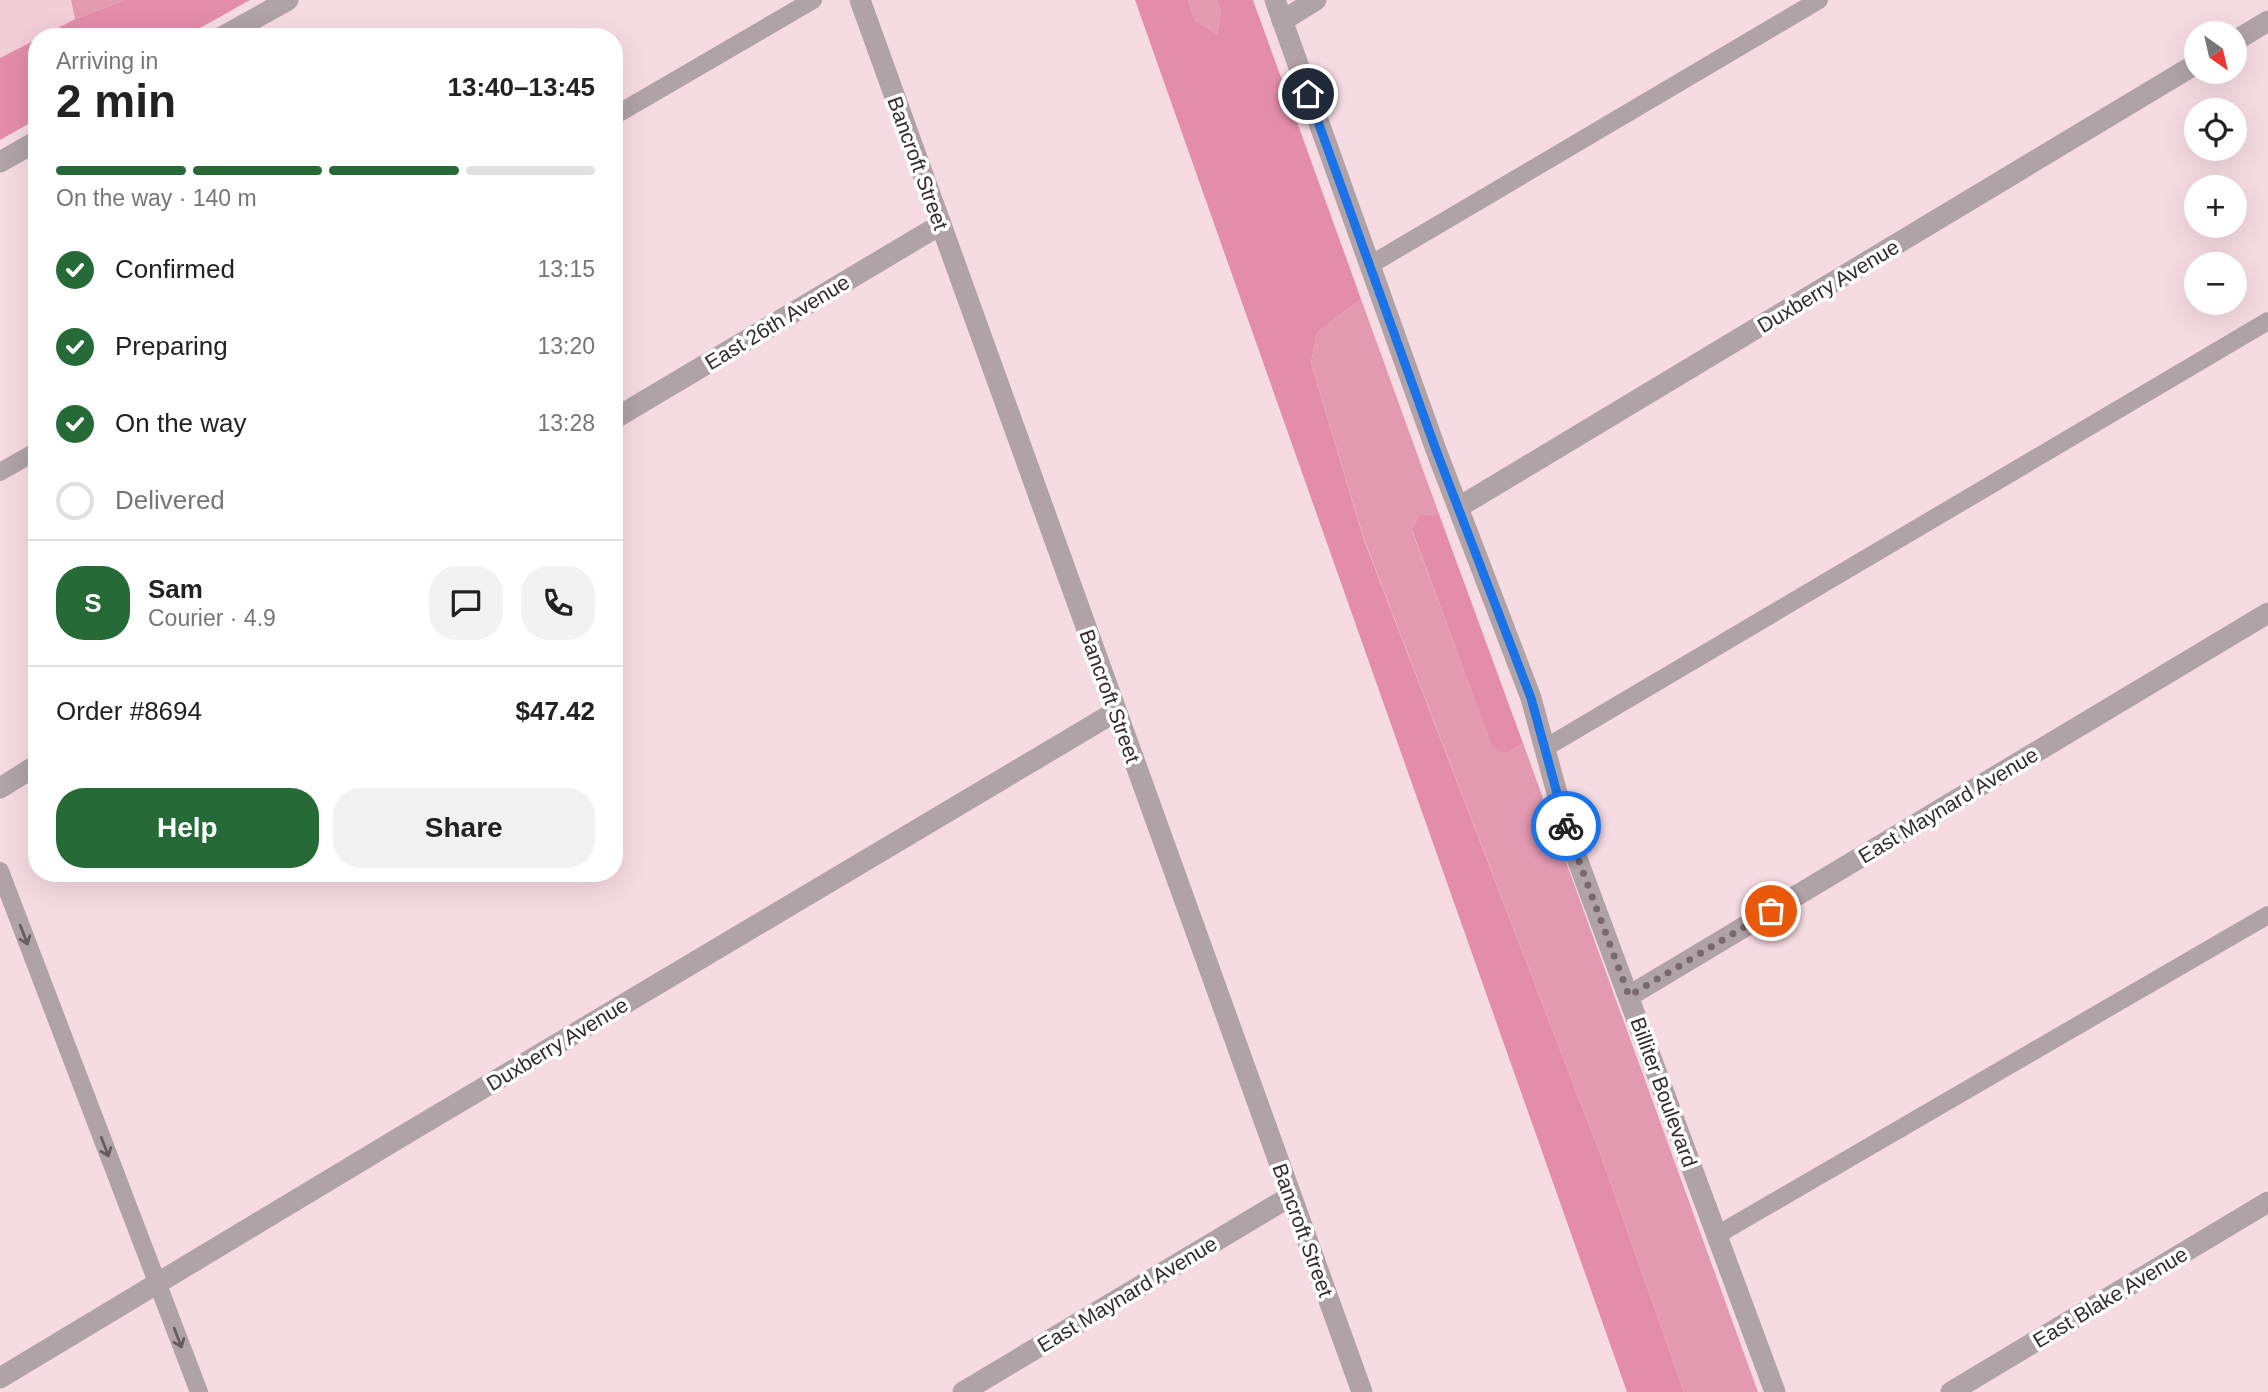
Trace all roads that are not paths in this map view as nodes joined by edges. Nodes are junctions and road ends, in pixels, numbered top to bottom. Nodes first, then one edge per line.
1 (288, 0) edge
2 (813, 0) edge
3 (860, 0) edge
4 (1275, 0) edge
5 (1316, 0) edge
6 (1819, 0) edge
7 (1282, 21) junction
8 (2268, 21) edge
9 (238, 28) edge
10 (2247, 34) edge
11 (2184, 71) edge
12 (623, 111) edge
13 (28, 146) edge
14 (0, 162) edge
15 (940, 225) junction
16 (1370, 265) junction
17 (2268, 321) edge
18 (623, 414) edge
19 (28, 456) edge
20 (0, 472) edge
21 (1459, 507) junction
22 (2268, 613) edge
23 (1115, 712) junction
24 (1545, 748) junction
25 (28, 771) edge
26 (0, 788) edge
27 (0, 871) edge
28 (2268, 915) edge
29 (1629, 996) junction
30 (1291, 1196) junction
31 (2268, 1202) edge
32 (1717, 1235) junction
33 (158, 1283) junction
34 (0, 1378) edge
35 (199, 1392) edge
36 (963, 1392) edge
37 (1362, 1392) edge
38 (1775, 1392) edge
39 (1951, 1392) edge

1 - 9 street
2 - 12 lane
3 - 15 street, Bancroft Street
4 - 7 street, Billiter Boulevard
5 - 7 street
6 - 16 lane
7 - 16 street, Billiter Boulevard
8 - 10 street
11 - 21 street, Duxberry Avenue
13 - 14 street
15 - 18 street, East 26th Avenue
15 - 23 street, Bancroft Street
16 - 21 street, Billiter Boulevard
17 - 24 lane
19 - 20 lane
21 - 24 street, Billiter Boulevard
22 - 29 street, East Maynard Avenue
23 - 30 street, Bancroft Street
23 - 33 street, Duxberry Avenue
24 - 29 street, Billiter Boulevard
25 - 26 street
27 -> 33 lane
28 - 32 lane
29 - 32 street, Billiter Boulevard
30 - 36 street, East Maynard Avenue
30 - 37 street, Bancroft Street
31 - 39 street, East Blake Avenue
32 - 38 street, Billiter Boulevard
33 - 34 street, Duxberry Avenue
33 -> 35 lane

